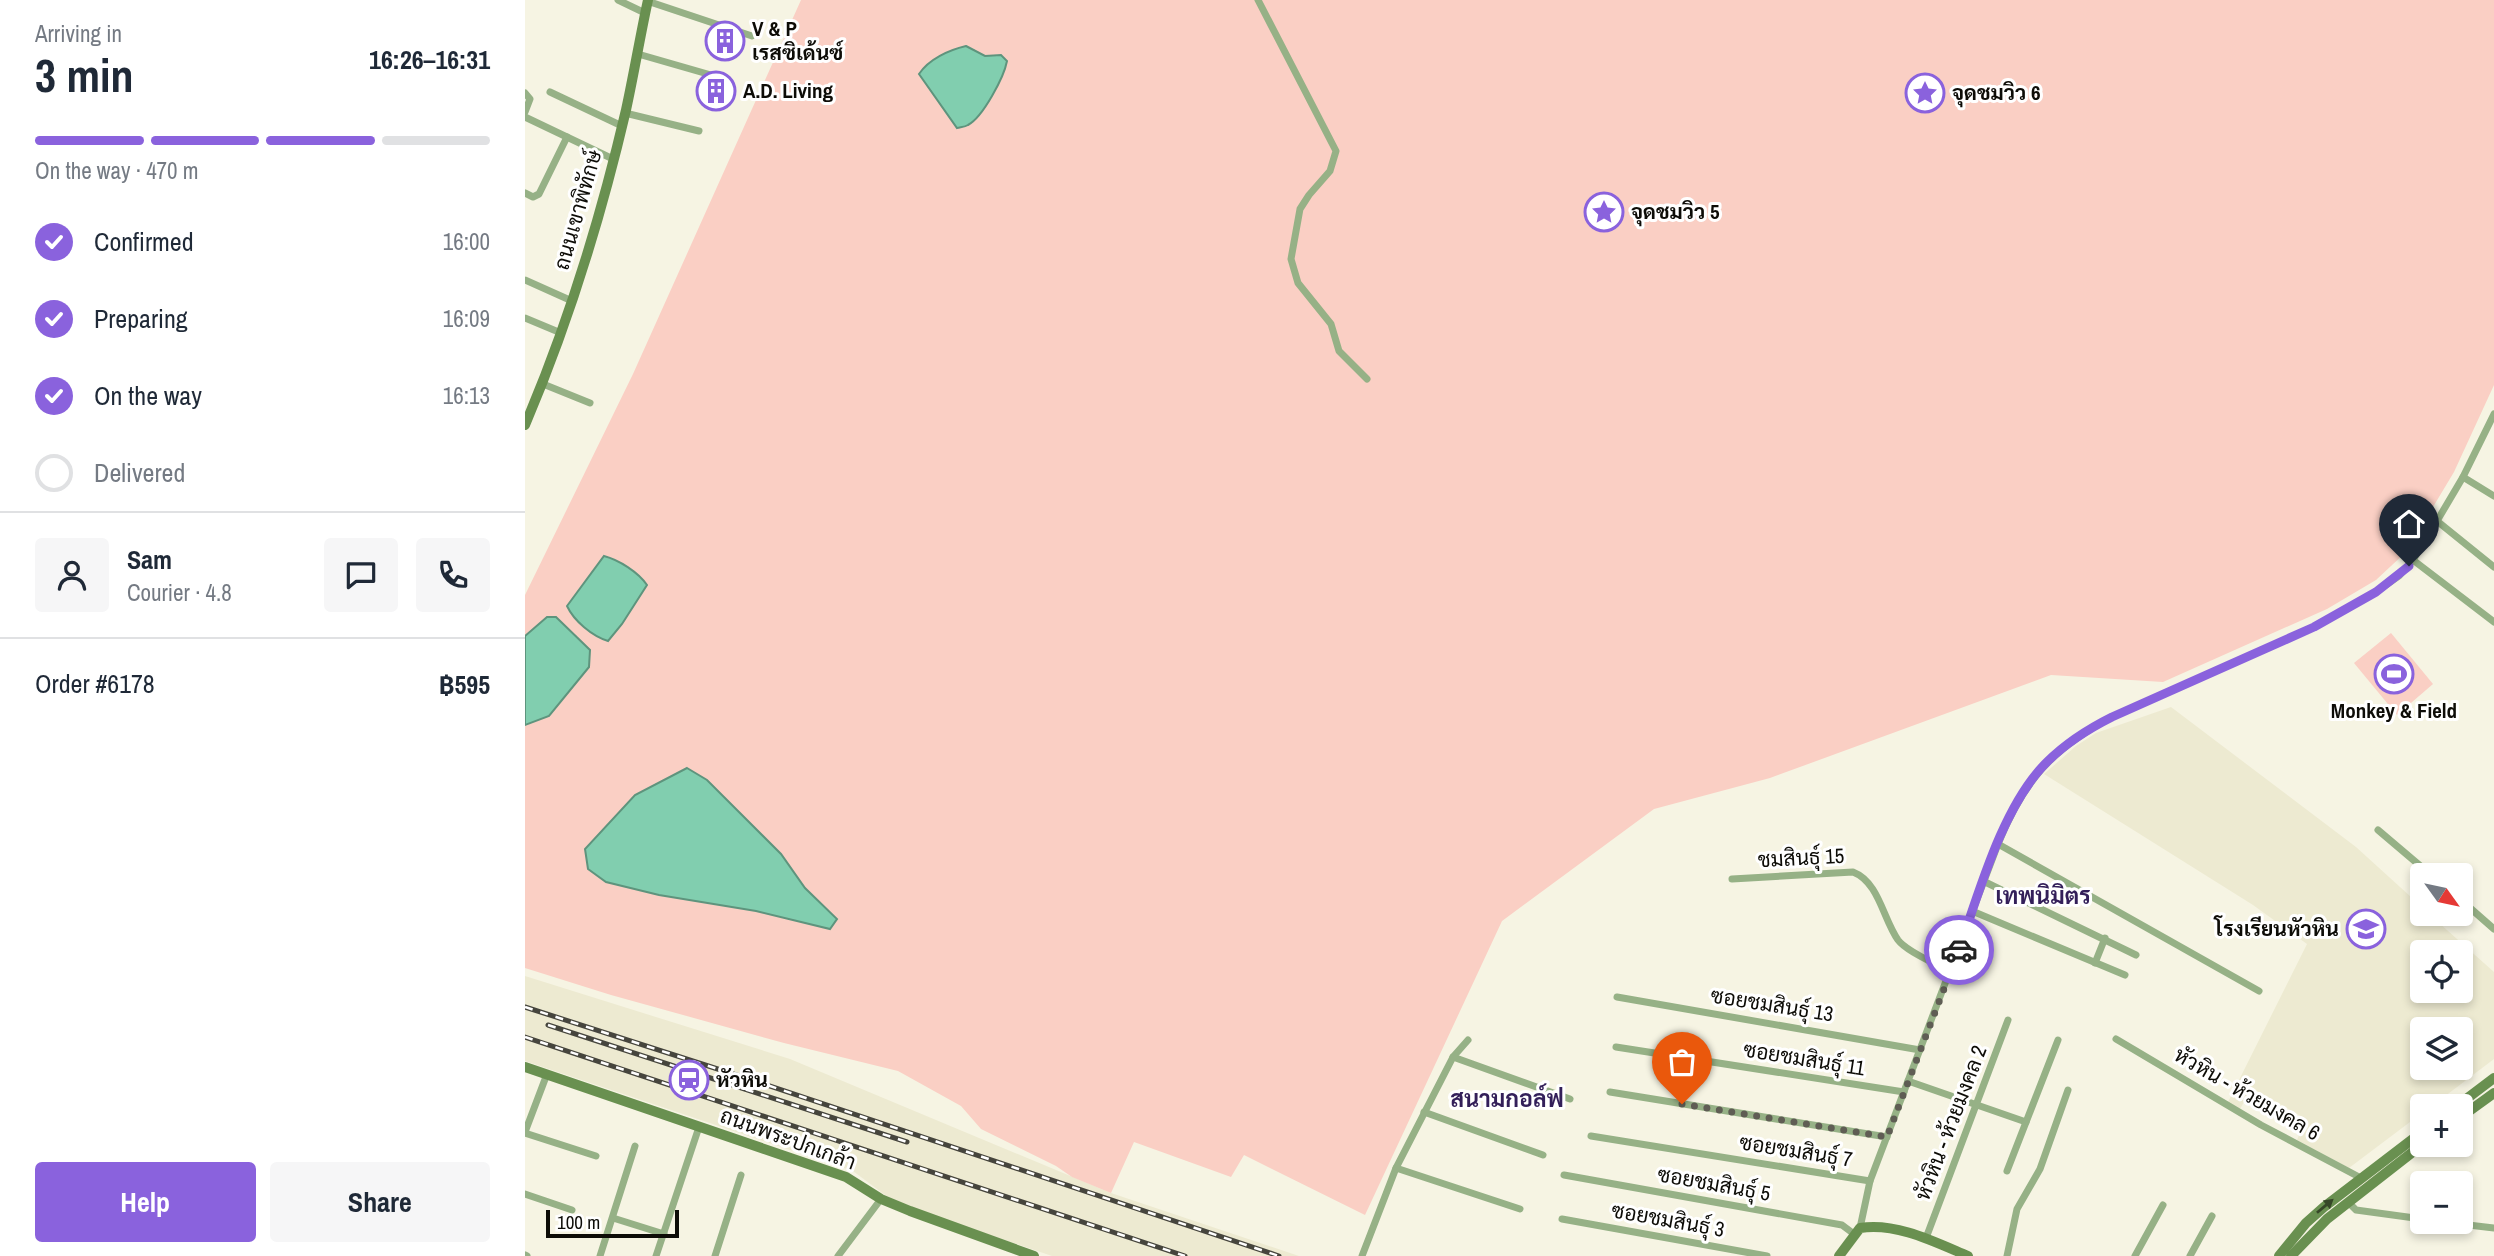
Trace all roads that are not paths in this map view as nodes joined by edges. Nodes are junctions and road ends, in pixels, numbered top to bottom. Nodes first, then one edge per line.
1 (618, 0) edge
2 (1258, 0) edge
3 (647, 5) edge
4 (752, 36) dead end
5 (638, 54) junction
6 (725, 79) dead end
7 (549, 92) dead end
8 (525, 93) edge
9 (625, 113) junction
10 (525, 114) edge
11 (622, 126) junction
12 (699, 131) dead end
13 (567, 137) junction
14 (614, 159) junction
15 (525, 193) edge
16 (525, 280) edge
17 (572, 302) junction
18 (525, 318) edge
19 (561, 333) junction
20 (1367, 379) dead end
21 (543, 383) junction
22 (590, 403) dead end
23 (2494, 414) edge
24 (525, 425) edge
25 (2486, 432) junction
26 (2494, 438) edge
27 (2463, 477) junction
28 (2494, 496) edge
29 (2437, 521) junction
30 (2413, 560) junction
31 (2494, 567) edge
32 (2494, 622) edge
33 (2378, 830) dead end
34 (1998, 844) junction
35 (2417, 863) edge
36 (1732, 879) dead end
37 (1983, 881) junction
38 (1972, 911) junction
39 (2473, 911) edge
40 (2494, 929) edge
41 (2105, 938) junction
42 (2136, 955) dead end
43 (2095, 963) junction
44 (1950, 972) junction
45 (2125, 975) dead end
46 (2259, 991) dead end
47 (1617, 997) dead end
48 (2008, 1020) dead end
49 (2116, 1039) dead end
50 (1468, 1040) dead end
51 (2058, 1040) dead end
52 (1616, 1047) dead end
53 (1920, 1050) junction
54 (1453, 1057) junction
55 (525, 1067) edge
56 (547, 1074) junction
57 (2494, 1078) edge
58 (1908, 1081) junction
59 (2068, 1090) dead end
60 (1610, 1092) dead end
61 (1904, 1092) junction
62 (2494, 1093) edge
63 (2473, 1098) edge
64 (1570, 1099) dead end
65 (2473, 1102) edge
66 (1976, 1104) junction
67 (1425, 1112) junction
68 (2026, 1122) junction
69 (699, 1127) junction
70 (525, 1133) edge
71 (1591, 1136) dead end
72 (1887, 1137) junction
73 (2410, 1141) edge
74 (635, 1146) dead end
75 (2410, 1154) edge
76 (1542, 1155) dead end
77 (596, 1156) dead end
78 (1396, 1168) junction
79 (2007, 1171) dead end
80 (741, 1175) dead end
81 (1565, 1175) dead end
82 (2361, 1178) junction
83 (1870, 1181) junction
84 (525, 1194) edge
85 (881, 1199) junction
86 (2348, 1202) junction
87 (2163, 1205) dead end
88 (1520, 1209) dead end
89 (572, 1210) dead end
90 (2212, 1216) dead end
91 (2410, 1217) edge
92 (613, 1218) junction
93 (1562, 1220) dead end
94 (2473, 1226) edge
95 (2494, 1228) edge
96 (1857, 1231) junction
97 (664, 1234) junction
98 (1926, 1238) junction
99 (990, 1240) junction
100 (1025, 1255) edge
101 (600, 1256) edge
102 (656, 1256) edge
103 (715, 1256) edge
104 (838, 1256) edge
105 (1002, 1256) edge
106 (1362, 1256) edge
107 (1767, 1256) edge
108 (1839, 1256) edge
109 (1850, 1256) edge
110 (1968, 1256) edge
111 (2007, 1256) edge
112 (2136, 1256) edge
113 (2190, 1256) edge
114 (2279, 1256) edge
115 (2291, 1256) edge

1 - 3 street
2 - 20 street
3 - 4 street
3 - 5 street, ถนนเขาพิทักษ์
5 - 6 street
5 - 9 street, ถนนเขาพิทักษ์
7 - 11 street
8 - 10 street
9 - 11 street, ถนนเขาพิทักษ์
9 - 12 street
10 - 13 street
11 - 14 street, ถนนเขาพิทักษ์
13 - 14 street
13 - 15 street
14 - 17 street, ถนนเขาพิทักษ์
16 - 17 street
17 - 19 street, ถนนเขาพิทักษ์
18 - 19 street
19 - 21 street, ถนนเขาพิทักษ์
21 - 22 street
21 - 24 street, ถนนเขาพิทักษ์
23 - 25 street
25 - 26 street
25 - 27 street
27 - 28 street
27 - 29 street
29 - 30 street
29 - 31 street
30 - 32 street
30 - 34 street
33 - 35 street
34 - 37 street
34 - 46 street
36 - 44 street, ชมสินธุ์ 15
37 - 38 street
37 - 41 street
38 - 43 street
38 - 44 street
39 - 40 street
41 - 42 street
41 - 43 street
43 - 45 street
44 - 53 street
47 - 53 street, ซอยชมสินธุ์ 13
48 - 66 street, หัวหิน - ห้วยมงคล 2
49 - 82 street, หัวหิน - ห้วยมงคล 6
50 - 54 street
51 - 68 street
52 - 61 street, ซอยชมสินธุ์ 11
53 - 58 street
54 - 64 street
54 - 67 street
55 - 56 street, ถนนพระปกเกล้า
56 - 69 street, ถนนพระปกเกล้า
56 - 70 street
57 - 63 street
58 - 61 street
58 - 66 street
59 - 111 street
60 - 72 street
61 - 72 street
62 - 65 street
66 - 68 street
66 - 98 street, หัวหิน - ห้วยมงคล 2
67 - 76 street
67 - 78 street
68 - 79 street
69 - 85 street, ถนนพระปกเกล้า
69 - 97 street
70 - 77 street
71 - 83 street, ซอยชมสินธุ์ 7
72 - 83 street
73 - 82 street
74 - 92 street
75 - 86 street
78 - 88 street
78 - 106 street
80 - 103 street
81 - 96 street, ซอยชมสินธุ์ 5
114 -> 82 street
83 - 96 street
84 - 89 street
85 - 99 street, ถนนพระปกเกล้า
85 - 104 street
86 - 91 street
86 - 115 street
87 - 112 street
90 - 113 street
92 - 97 street
92 - 101 street
93 - 107 street, ซอยชมสินธุ์ 3
94 - 95 street
96 - 98 street
96 - 108 street
96 - 109 street
97 - 102 street
98 - 110 street
99 - 100 street, ถนนพระปกเกล้า
99 - 105 street

